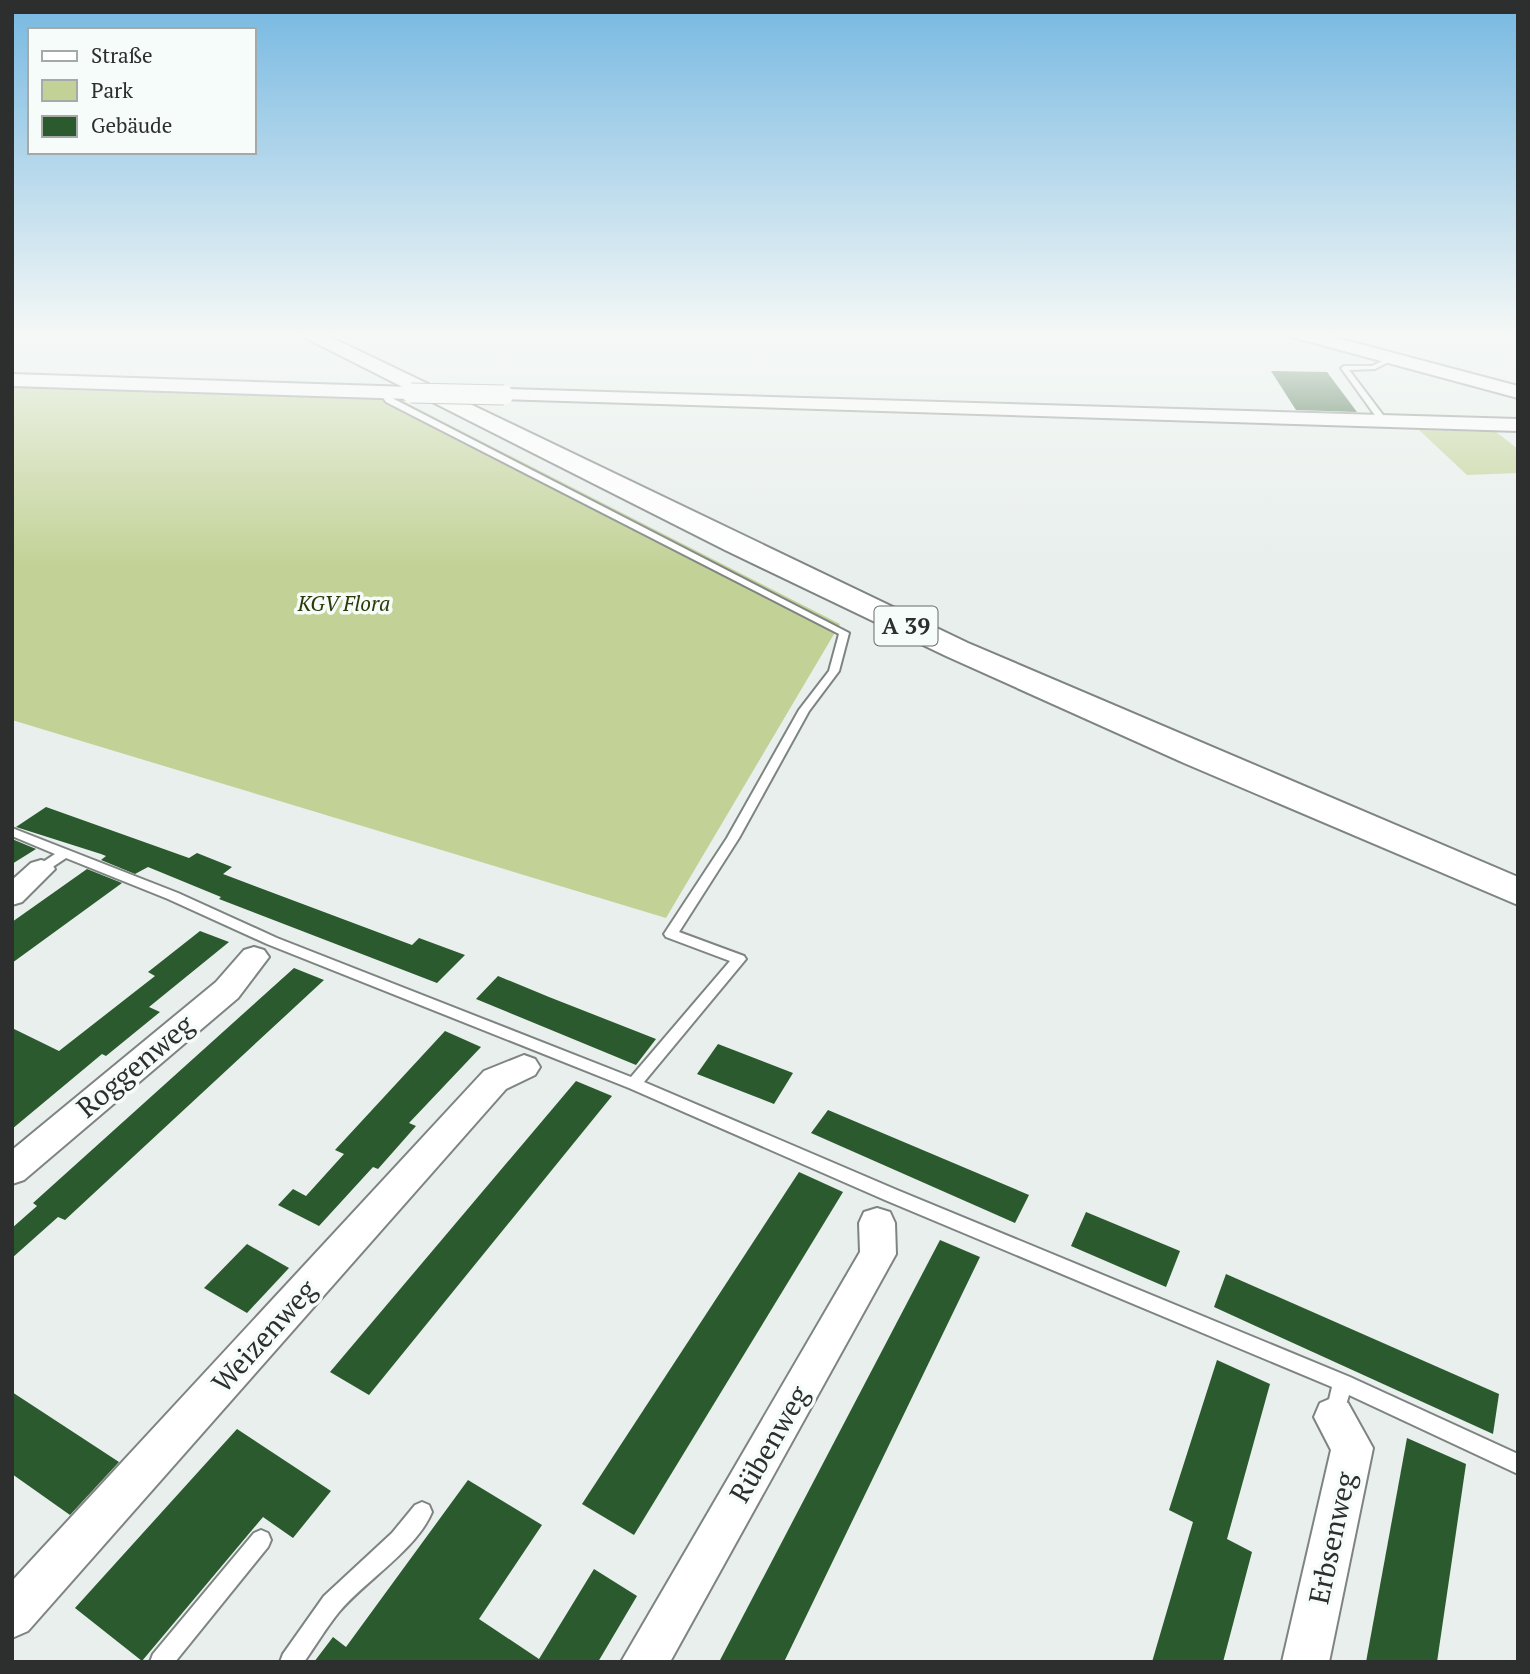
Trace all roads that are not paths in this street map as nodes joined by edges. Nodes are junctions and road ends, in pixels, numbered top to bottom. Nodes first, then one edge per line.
1 (411, 411) edge
2 (465, 411) edge
3 (496, 411) edge
4 (1011, 411) edge
5 (1376, 411) edge
6 (1385, 423) junction
7 (1518, 425) edge
8 (12, 832) edge
9 (65, 853) junction
10 (1518, 867) edge
11 (41, 869) joint
12 (1518, 892) edge
13 (12, 896) edge
14 (263, 949) junction
15 (532, 1057) junction
16 (634, 1084) junction
17 (12, 1170) edge
18 (884, 1209) junction
19 (1338, 1400) junction
20 (1518, 1464) edge
21 (422, 1512) dead end
22 (261, 1540) dead end
23 (12, 1615) edge
24 (161, 1662) edge
25 (291, 1662) edge
26 (644, 1662) edge
27 (1305, 1662) edge

1 - 16 lane
2 - 12 highway, A 39
3 - 10 highway, A 39
4 - 6 street, bridge
5 - 6 lane
6 - 7 street
8 - 9 lane
9 - 11 lane
9 - 14 lane
11 - 13 street
14 - 15 lane
14 - 17 street, Roggenweg
15 - 16 lane
15 - 23 street, Weizenweg
16 - 18 lane
18 - 19 lane
18 - 26 street, Rübenweg
19 - 20 lane
19 - 27 street, Erbsenweg
21 - 25 lane
22 - 24 lane

